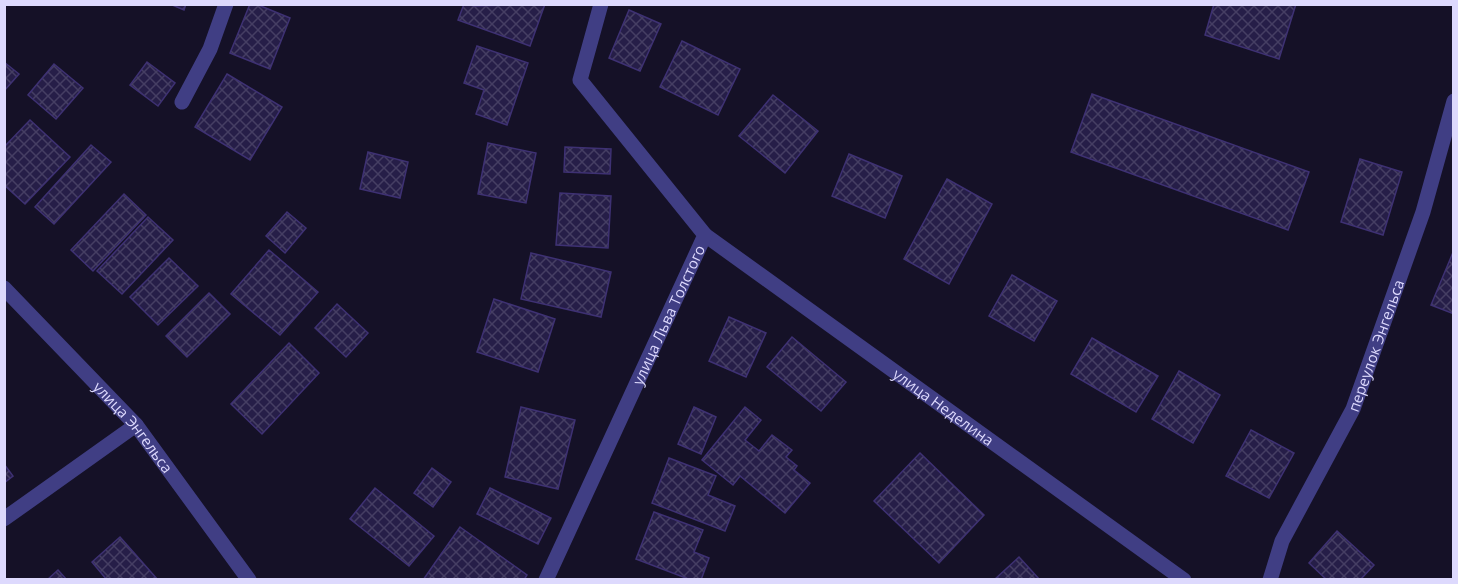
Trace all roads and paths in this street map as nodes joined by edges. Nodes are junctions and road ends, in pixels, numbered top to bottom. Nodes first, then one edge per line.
1 (226, 4) edge
2 (601, 4) edge
3 (1454, 101) edge
4 (182, 102) dead end
5 (705, 235) junction
6 (4, 288) edge
7 (136, 425) junction
8 (4, 519) edge
9 (249, 579) edge
10 (546, 579) edge
11 (1184, 579) edge
12 (1270, 579) edge

1 - 4 street
2 - 5 street, улица Льва Толстого
3 - 12 street, переулок Энгельса
5 - 10 street, улица Льва Толстого
5 - 11 street, улица Неделина
6 - 7 street, улица Энгельса
7 - 8 street
7 - 9 street, улица Энгельса

